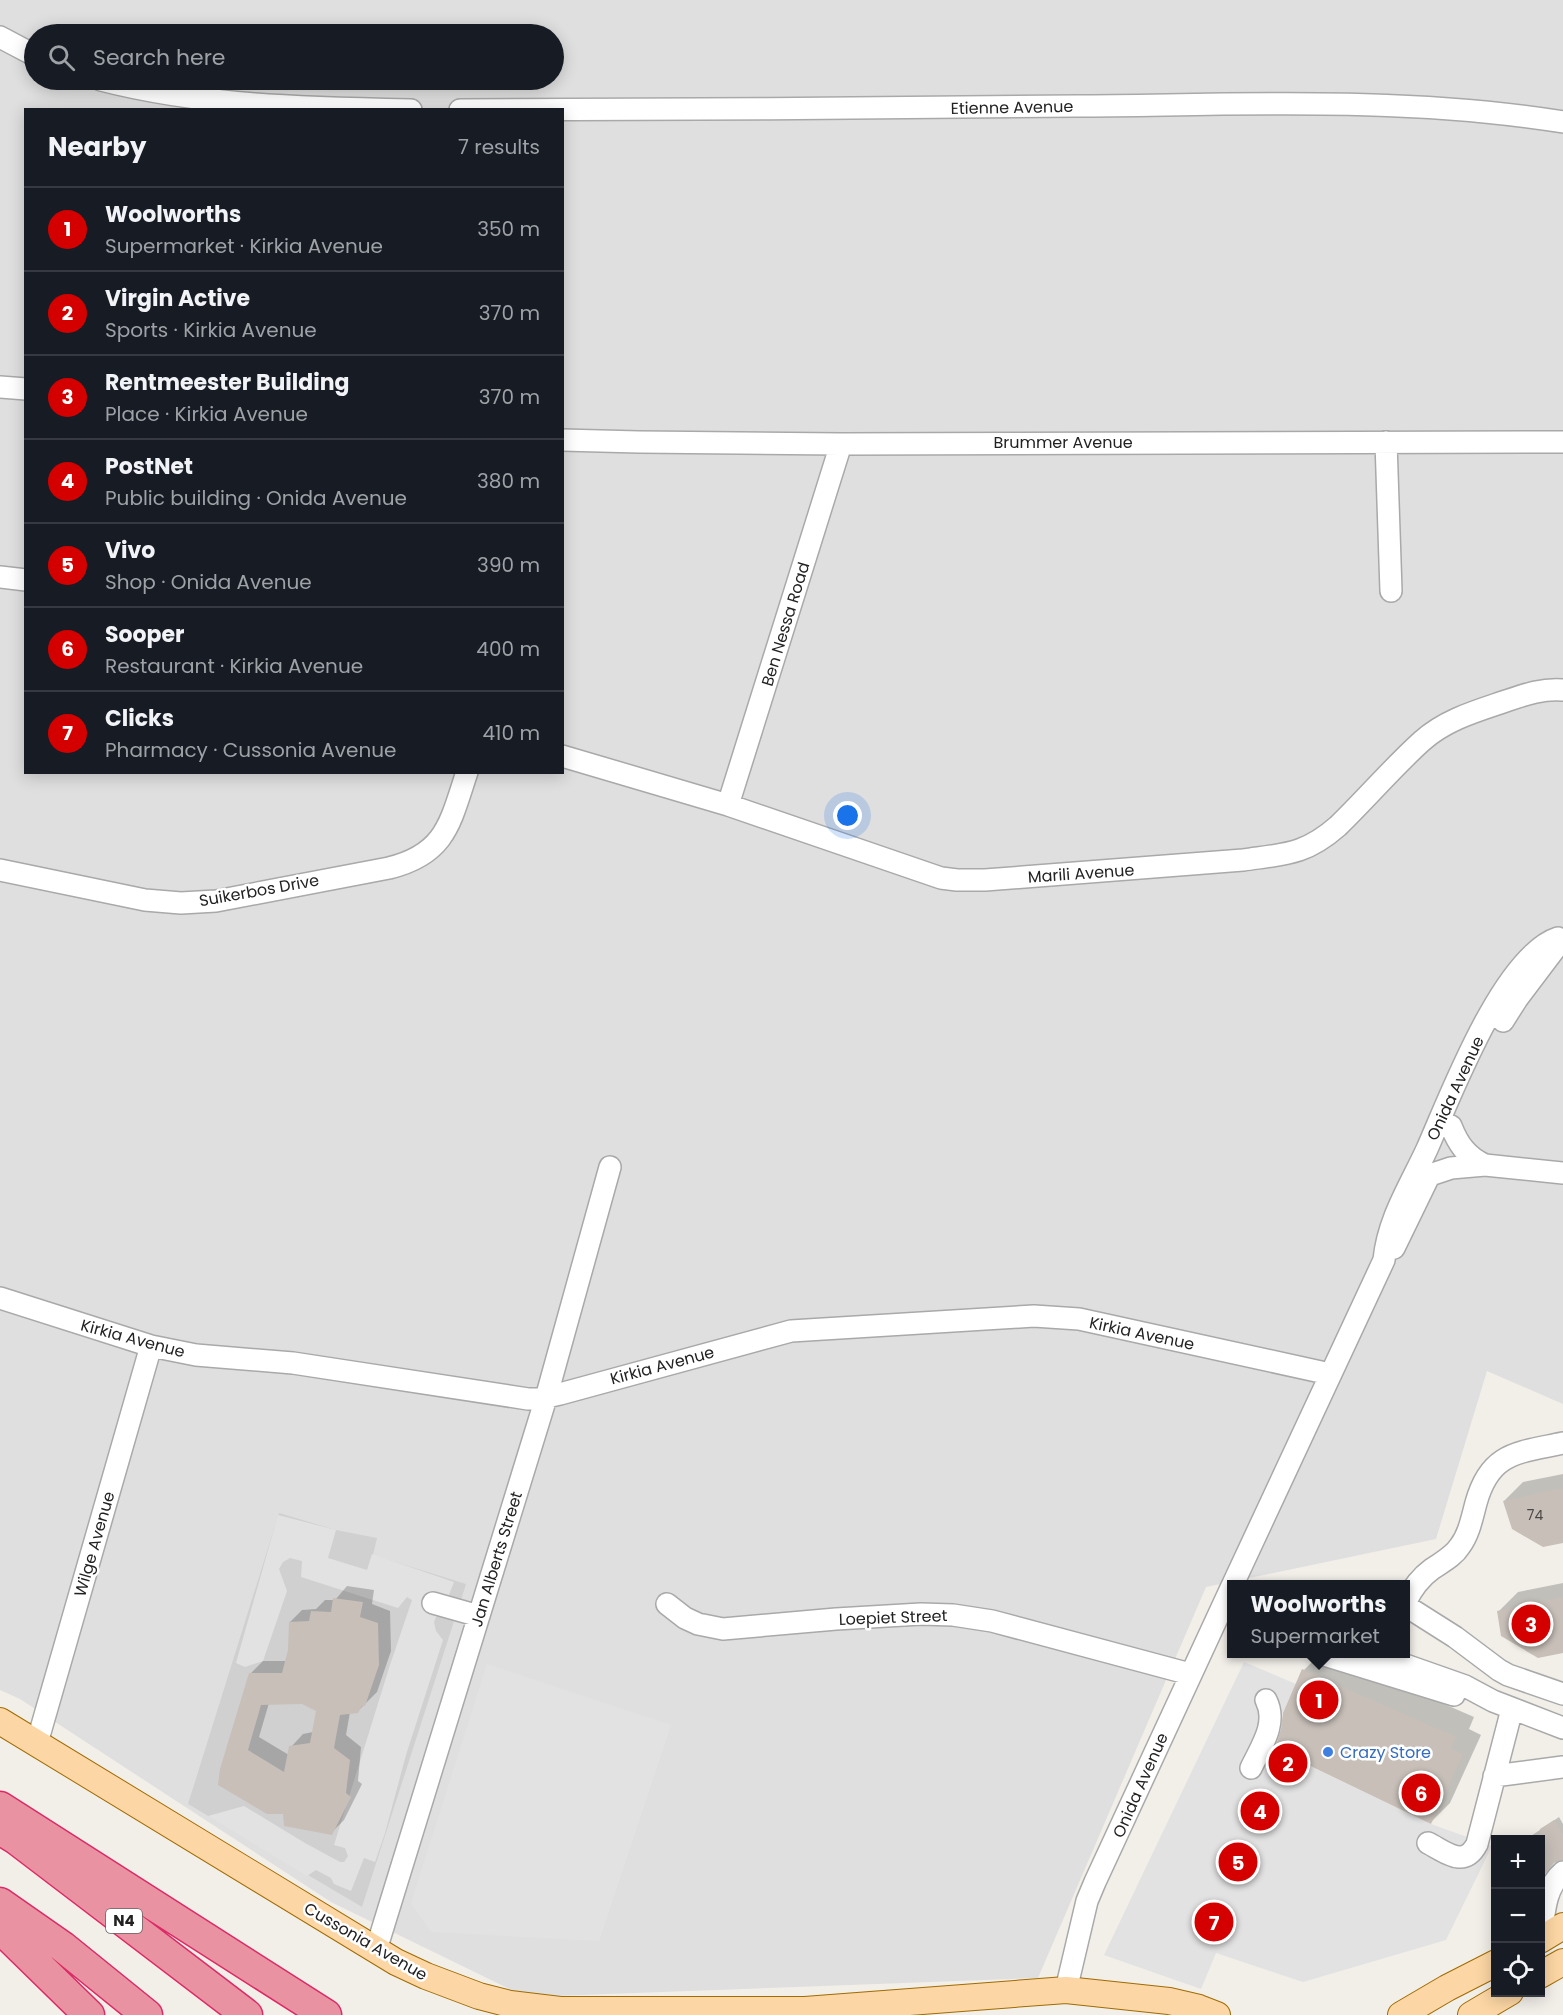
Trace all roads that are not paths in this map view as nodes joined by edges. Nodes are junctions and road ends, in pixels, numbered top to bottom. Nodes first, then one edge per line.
1 (0, 37) edge
2 (24, 50) edge
3 (148, 90) edge
4 (316, 108) edge
5 (564, 110) edge
6 (1563, 122) edge
7 (0, 387) edge
8 (24, 389) edge
9 (564, 440) edge
10 (1386, 442) junction
11 (1563, 442) edge
12 (841, 444) junction
13 (0, 577) edge
14 (24, 580) edge
15 (1392, 591) dead end
16 (1563, 690) edge
17 (564, 757) edge
18 (466, 774) edge
19 (728, 805) junction
20 (0, 870) edge
21 (1561, 935) edge
22 (1451, 1126) junction
23 (1485, 1165) junction
24 (610, 1167) dead end
25 (1563, 1173) edge
26 (1430, 1175) junction
27 (1384, 1260) junction
28 (0, 1298) edge
29 (150, 1346) junction
30 (1330, 1374) junction
31 (546, 1398) junction
32 (1563, 1443) edge
33 (1236, 1580) edge
34 (1410, 1598) edge
35 (433, 1603) dead end
36 (668, 1604) dead end
37 (1410, 1607) edge
38 (479, 1616) junction
39 (1224, 1621) edge
40 (1365, 1658) edge
41 (1383, 1660) edge
42 (1190, 1674) junction
43 (1563, 1694) edge
44 (1266, 1700) dead end
45 (1503, 1705) junction
46 (0, 1721) edge
47 (1563, 1728) edge
48 (37, 1743) junction
49 (1563, 1767) edge
50 (1251, 1768) dead end
51 (1494, 1776) junction
52 (0, 1807) edge
53 (0, 1830) edge
54 (1428, 1843) dead end
55 (1563, 1872) edge
56 (0, 1903) edge
57 (1545, 1911) edge
58 (1563, 1926) edge
59 (0, 1928) edge
60 (1545, 1937) edge
61 (376, 1950) junction
62 (1563, 1962) edge
63 (1491, 1966) edge
64 (1545, 1972) edge
65 (1066, 1990) junction
66 (1502, 1997) edge
67 (805, 2010) junction
68 (89, 2015) edge
69 (147, 2015) edge
70 (247, 2015) edge
71 (326, 2015) edge
72 (853, 2015) edge
73 (1147, 2015) edge
74 (1217, 2015) edge
75 (1401, 2015) edge
76 (1471, 2015) edge

1 - 2 street
3 - 4 street
5 - 6 street, Etienne Avenue
7 - 8 street
9 - 12 street, Brummer Avenue
10 - 11 street, Brummer Avenue
10 - 12 street, Brummer Avenue
10 - 15 street
12 - 19 street, Ben Nessa Road
13 - 14 street
16 - 19 street, Marili Avenue
17 - 19 street, Marili Avenue
18 - 20 street, Suikerbos Drive
21 - 22 street, Onida Avenue
21 - 27 street, Onida Avenue
22 - 23 street
22 - 26 street, Onida Avenue
23 - 25 street
23 - 26 street
24 - 31 street, Jan Alberts Street
26 - 27 street, Onida Avenue
27 - 30 street, Onida Avenue
28 - 29 street, Kirkia Avenue
29 - 31 street, Kirkia Avenue
29 - 48 street, Wilge Avenue
30 - 31 street, Kirkia Avenue
30 - 33 street, Onida Avenue
31 - 38 street, Jan Alberts Street
32 - 34 street
35 - 38 street
36 - 42 street, Loepiet Street
37 - 43 street
38 - 61 street, Jan Alberts Street
39 - 42 street, Onida Avenue
40 - 41 street
41 - 45 street
42 - 65 street, Onida Avenue
44 - 50 street
45 - 47 street
45 - 51 street
46 - 48 main road, Cussonia Avenue
48 - 61 main road, Cussonia Avenue
49 - 51 street
51 - 54 street
52 - 71 highway
53 - 70 highway, N4
55 - 57 street
56 - 69 highway
58 - 60 main road
59 - 68 highway
61 - 67 main road, Cussonia Avenue
62 - 64 main road
63 - 75 main road
65 - 67 main road, Cussonia Avenue
65 - 73 main road
65 - 74 main road, Cussonia Avenue
66 - 76 main road
67 - 72 main road

